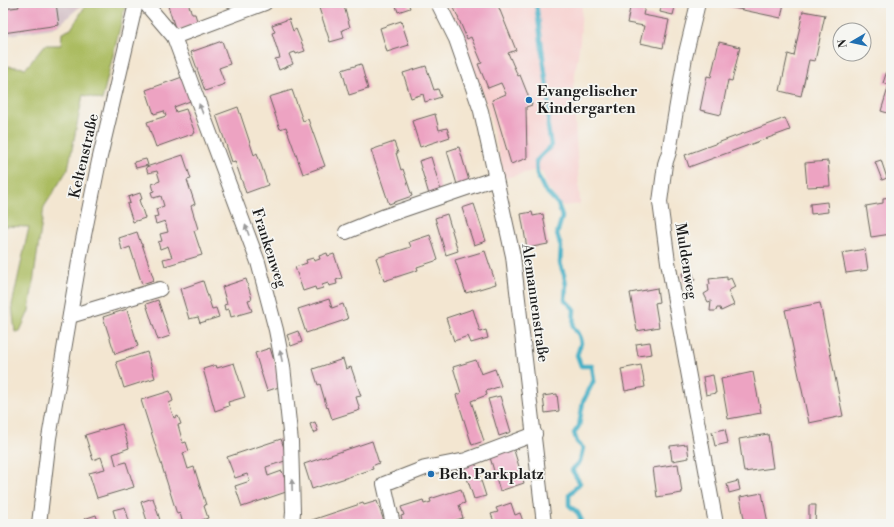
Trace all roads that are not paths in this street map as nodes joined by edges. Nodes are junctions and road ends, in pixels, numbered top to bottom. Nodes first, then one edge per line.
1 (136, 3) edge
2 (145, 3) edge
3 (438, 3) edge
4 (698, 3) edge
5 (260, 5) edge
6 (174, 37) junction
7 (496, 178) junction
8 (346, 232) dead end
9 (160, 289) dead end
10 (70, 316) junction
11 (535, 434) junction
12 (40, 524) edge
13 (292, 524) edge
14 (393, 524) edge
15 (544, 524) edge
16 (716, 524) edge

1 - 10 street, Keltenstraße
2 - 6 street, Frankenweg
3 - 7 street, Alemannenstraße
4 - 16 street, Muldenweg
5 - 6 street
13 -> 6 street, Frankenweg
7 - 8 street
7 - 11 street, Alemannenstraße
9 - 10 street
10 - 12 street, Keltenstraße
11 - 14 street
11 - 15 street, Alemannenstraße

